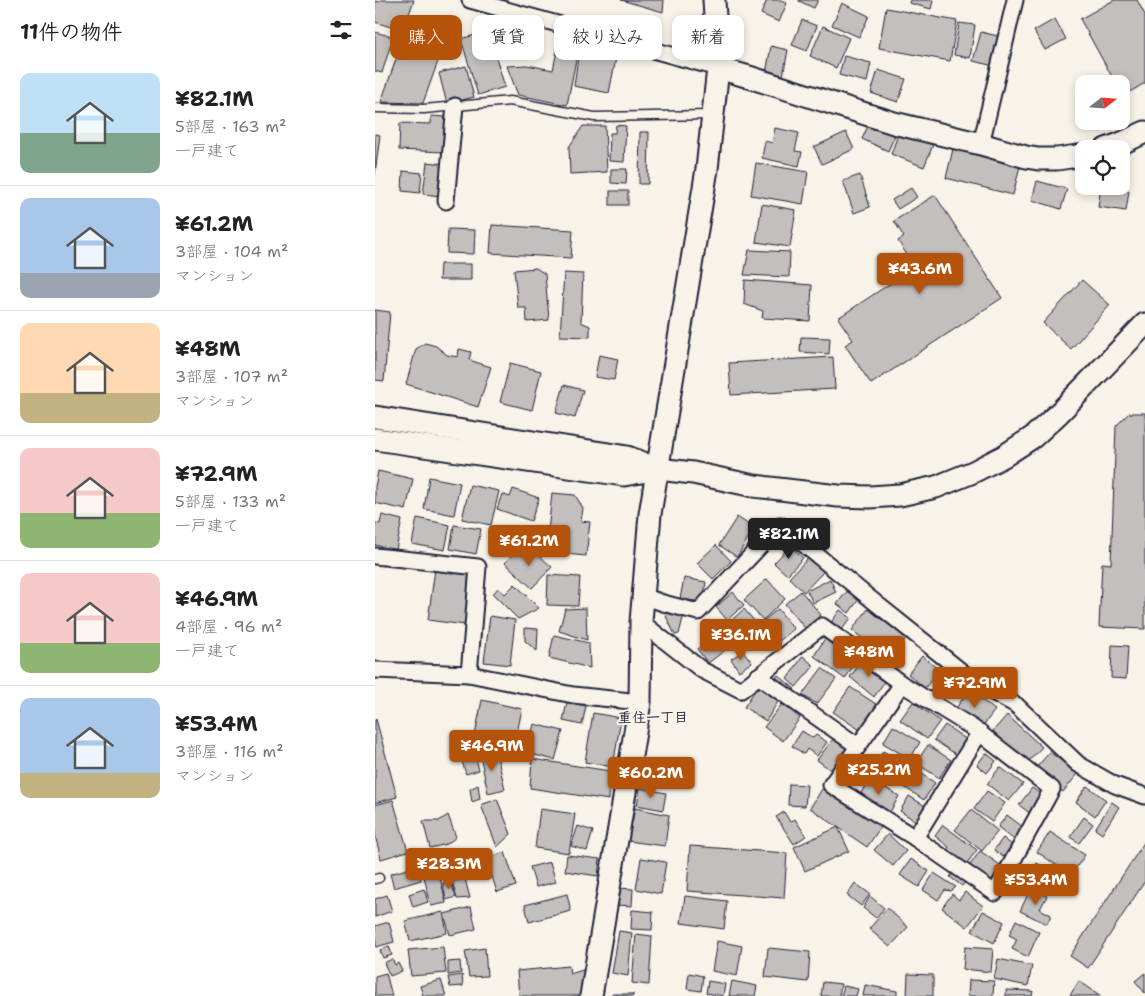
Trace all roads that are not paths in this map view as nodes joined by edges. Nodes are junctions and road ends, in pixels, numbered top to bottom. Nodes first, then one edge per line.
1 (471, 0) edge
2 (714, 0) edge
3 (1015, 0) edge
4 (717, 68) junction
5 (455, 106) junction
6 (375, 108) edge
7 (713, 115) junction
8 (1145, 132) edge
9 (1128, 140) edge
10 (981, 144) junction
11 (1075, 157) edge
12 (446, 201) dead end
13 (1145, 324) edge
14 (375, 417) edge
15 (375, 439) edge
16 (658, 469) junction
17 (375, 556) edge
18 (643, 596) junction
19 (641, 622) junction
20 (375, 670) edge
21 (469, 674) junction
22 (758, 676) junction
23 (902, 684) junction
24 (640, 702) junction
25 (979, 732) junction
26 (858, 746) junction
27 (1145, 796) edge
28 (915, 838) junction
29 (591, 996) edge

1 - 4 street
2 - 4 street
3 - 10 street
4 - 7 street
4 - 10 street
5 - 6 lane
5 - 7 lane
5 - 12 street
7 - 16 street
8 - 9 street
10 - 11 street
13 - 16 street
14 - 16 street
15 - 16 street
16 - 18 street
17 - 21 street
18 - 19 street
18 - 27 street
19 - 22 street
19 - 24 street
20 - 21 street
21 - 24 street
22 - 23 street
22 - 26 street
23 - 25 street
23 - 26 street
24 - 29 street
25 - 28 street
25 - 28 street
26 - 28 street

